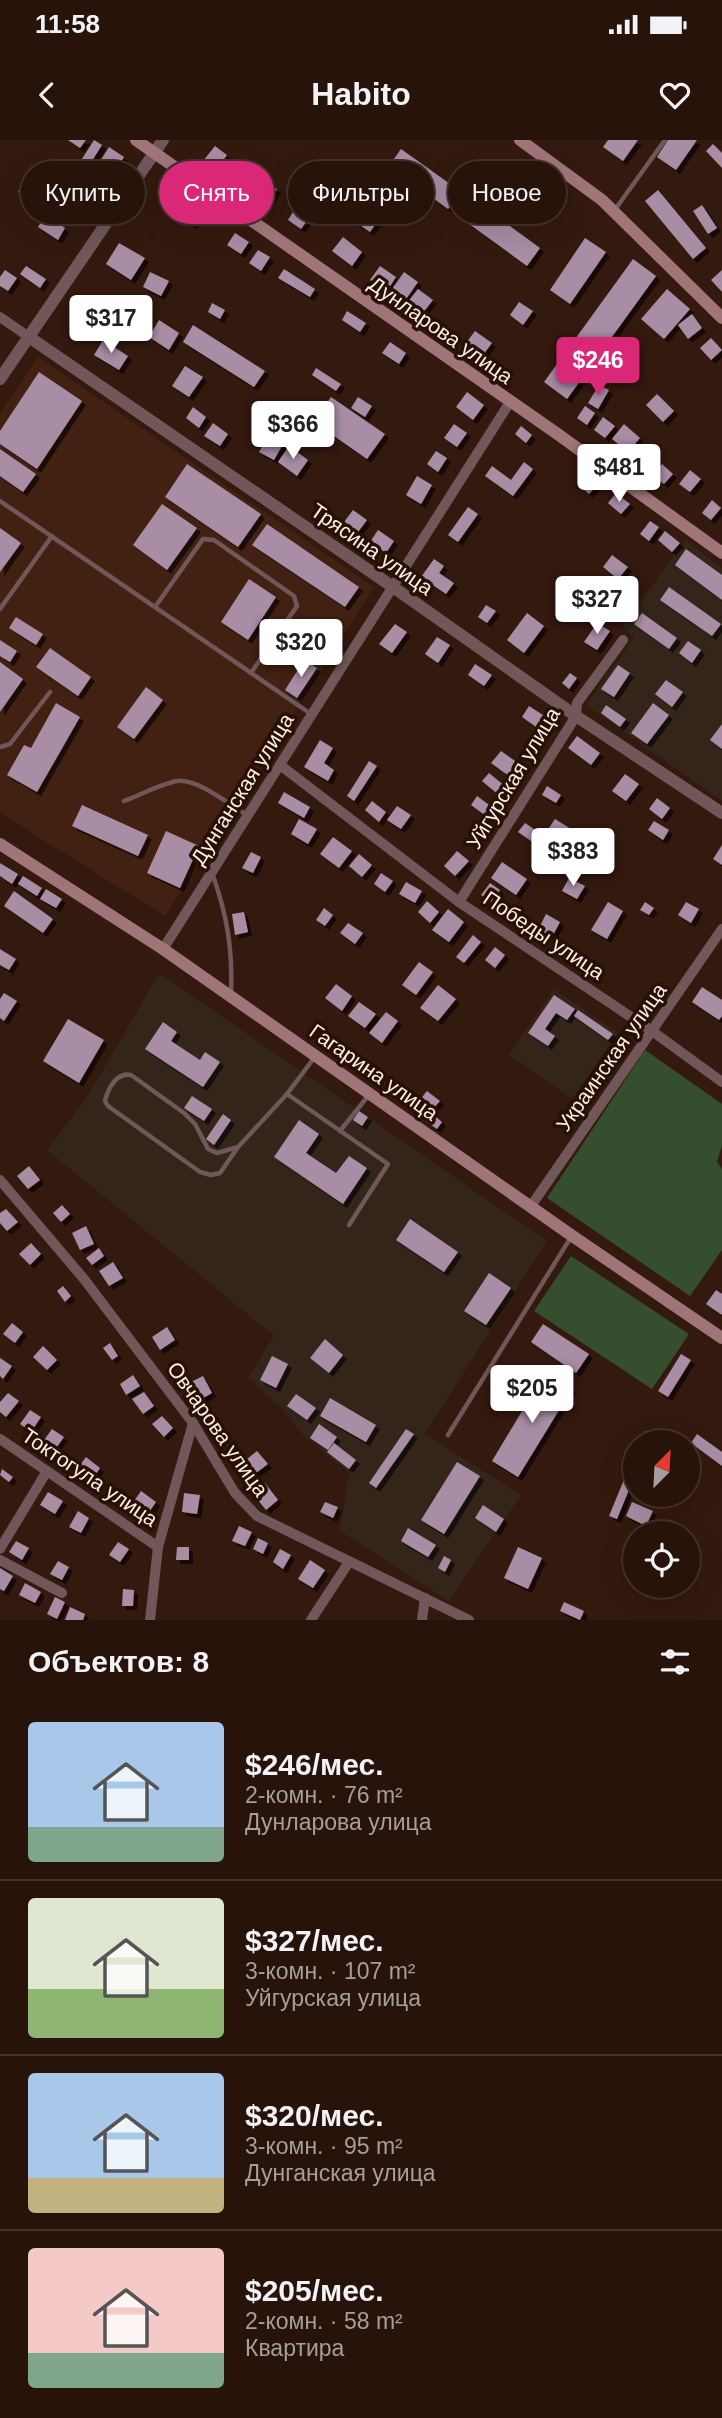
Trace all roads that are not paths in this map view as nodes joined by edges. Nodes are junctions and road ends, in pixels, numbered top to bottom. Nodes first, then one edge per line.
1 (136, 140) edge
2 (163, 140) edge
3 (520, 140) edge
4 (665, 140) edge
5 (155, 153) junction
6 (614, 212) junction
7 (721, 314) edge
8 (0, 317) edge
9 (29, 337) junction
10 (0, 379) edge
11 (510, 402) junction
12 (0, 501) edge
13 (51, 536) junction
14 (722, 554) edge
15 (393, 587) junction
16 (155, 607) junction
17 (0, 609) edge
18 (623, 640) dead end
19 (251, 673) junction
20 (50, 692) dead end
21 (312, 715) junction
22 (576, 716) junction
23 (0, 747) edge
24 (279, 765) junction
25 (124, 801) dead end
26 (722, 813) edge
27 (248, 816) junction
28 (0, 844) edge
29 (212, 872) junction
30 (459, 902) junction
31 (722, 929) edge
32 (163, 948) junction
33 (231, 995) junction
34 (652, 1031) junction
35 (316, 1054) junction
36 (722, 1082) edge
37 (370, 1093) junction
38 (287, 1094) junction
39 (340, 1131) junction
40 (238, 1147) junction
41 (0, 1180) edge
42 (531, 1206) junction
43 (349, 1225) dead end
44 (571, 1235) junction
45 (722, 1338) edge
46 (193, 1423) junction
47 (448, 1435) dead end
48 (0, 1439) edge
49 (47, 1471) junction
50 (159, 1547) junction
51 (0, 1549) edge
52 (0, 1560) edge
53 (349, 1562) junction
54 (62, 1593) dead end
55 (425, 1598) junction
56 (150, 1620) edge
57 (311, 1620) edge
58 (422, 1620) edge
59 (469, 1620) edge

1 - 5 main road, Дунларова улица
2 - 5 street
3 - 6 main road
4 - 6 lane
5 - 9 street
5 - 11 main road, Дунларова улица
6 - 7 main road
8 - 9 street, Трясина улица
9 - 10 street
9 - 15 street, Трясина улица
11 - 14 main road, Дунларова улица
11 - 15 street, Дунганская улица
12 - 13 lane
13 - 16 lane
13 - 17 lane
15 - 21 street, Дунганская улица
15 - 22 street, Трясина улица
16 - 19 lane
16 - 19 lane
18 - 22 street, Уйгурская улица
19 - 21 lane
20 - 23 lane
21 - 24 street, Дунганская улица
22 - 26 street, Трясина улица
22 - 30 street, Уйгурская улица
24 - 27 street, Дунганская улица
24 - 30 street, Победы улица
25 - 27 lane
27 - 29 street, Дунганская улица
28 - 32 main road, Гагарина улица
29 - 32 street, Дунганская улица
29 - 33 lane
30 - 34 street, Победы улица
31 - 34 street, Украинская улица
32 - 33 main road, Гагарина улица
33 - 35 main road, Гагарина улица
34 - 36 street, Победы улица
34 - 42 street, Украинская улица
35 - 37 main road, Гагарина улица
35 - 38 lane
37 - 39 lane
37 - 42 main road, Гагарина улица
38 - 39 lane
38 - 40 lane
39 - 43 lane
40 - 40 lane
41 - 46 street, Овчарова улица
42 - 44 main road, Гагарина улица
44 - 45 main road, Гагарина улица
44 - 47 lane
46 - 50 street
46 - 53 street, Овчарова улица
48 - 49 street, Токтогула улица
49 - 50 street, Токтогула улица
49 - 51 street
50 - 56 street
52 - 54 street
53 - 55 street, Овчарова улица
53 - 57 street
55 - 58 street
55 - 59 street, Овчарова улица

